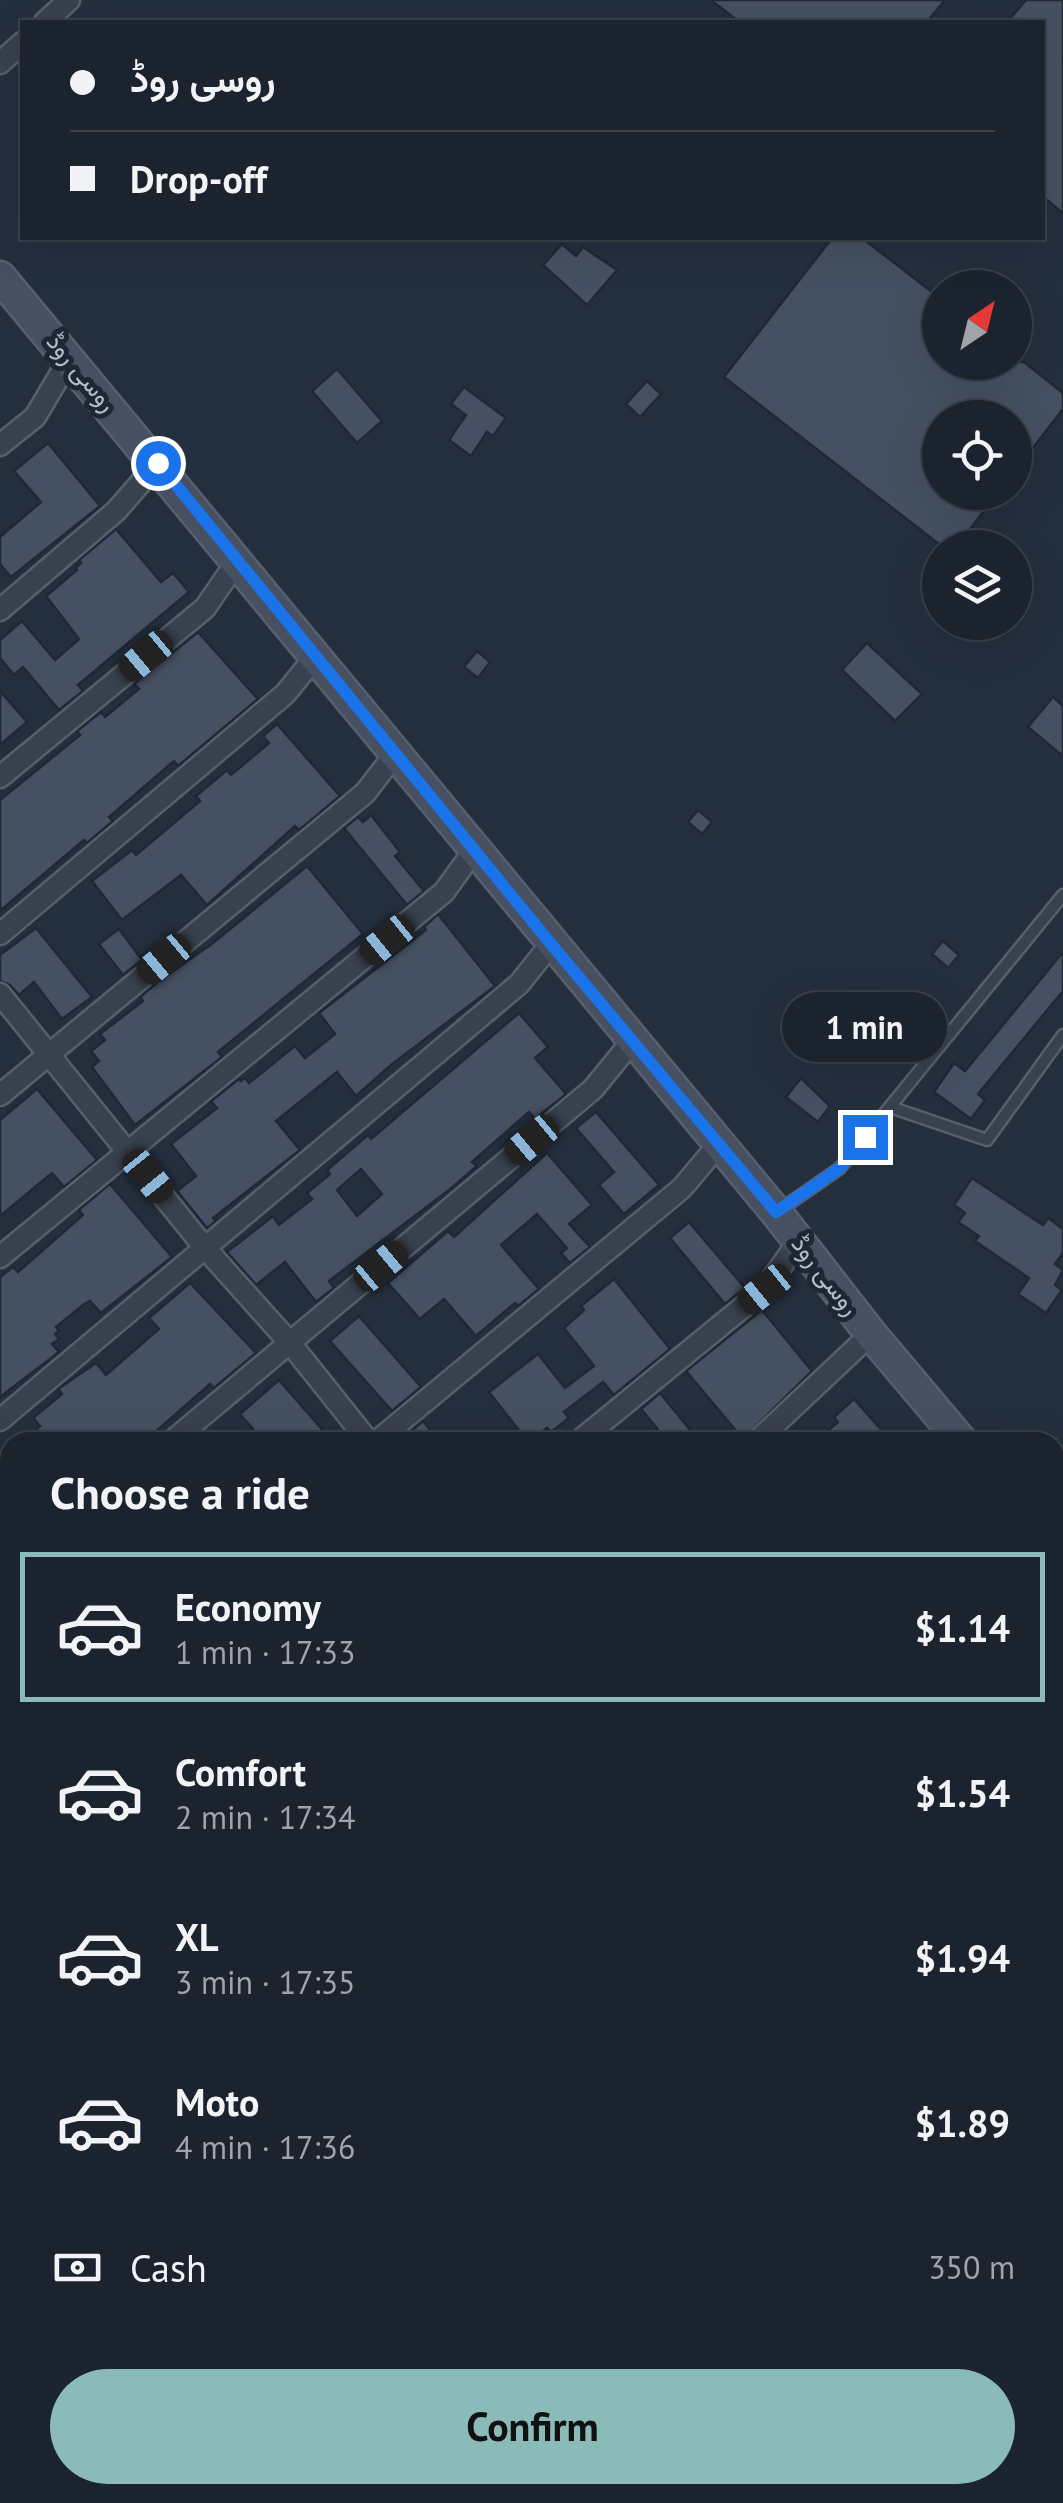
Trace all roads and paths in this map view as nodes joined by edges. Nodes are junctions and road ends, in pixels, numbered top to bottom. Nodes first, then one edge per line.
1 (70, 0) edge
2 (46, 20) edge
3 (20, 44) edge
4 (0, 63) edge
5 (0, 276) edge
6 (70, 358) junction
7 (0, 445) edge
8 (158, 463) junction
9 (238, 560) junction
10 (0, 610) edge
11 (316, 656) junction
12 (396, 753) junction
13 (0, 776) edge
14 (475, 848) junction
15 (1063, 894) edge
16 (0, 934) edge
17 (551, 944) junction
18 (0, 994) edge
19 (1063, 1035) edge
20 (632, 1040) junction
21 (48, 1054) junction
22 (0, 1095) edge
23 (890, 1106) junction
24 (719, 1144) junction
25 (128, 1152) junction
26 (776, 1212) junction
27 (799, 1241) junction
28 (205, 1248) junction
29 (0, 1257) edge
30 (872, 1334) junction
31 (290, 1343) junction
32 (0, 1420) edge
33 (183, 1432) edge
34 (365, 1432) edge
35 (385, 1432) edge
36 (590, 1432) edge
37 (767, 1432) edge
38 (949, 1432) edge

1 - 2 street
3 - 4 street
5 - 6 main road, روسی روڈ
6 - 7 street
6 - 8 main road, روسی روڈ
8 - 9 main road, روسی روڈ
8 - 10 street
9 - 11 main road, روسی روڈ
9 - 13 street
11 - 12 main road, روسی روڈ
11 - 16 street
12 - 14 main road, روسی روڈ
12 - 21 street
14 - 17 main road, روسی روڈ
14 - 25 street
15 - 23 lane
17 - 20 main road, روسی روڈ
17 - 28 street
18 - 21 street
19 - 23 lane
20 - 24 main road, روسی روڈ
20 - 31 street
21 - 22 street
21 - 25 street
23 - 26 lane
24 - 26 main road, روسی روڈ
24 - 35 street
25 - 28 street
25 - 29 street
26 - 27 main road, روسی روڈ
27 - 30 main road, روسی روڈ
27 - 36 street
28 - 31 street
28 - 32 street
30 - 37 street
30 - 38 main road, روسی روڈ
31 - 33 street
31 - 34 street

